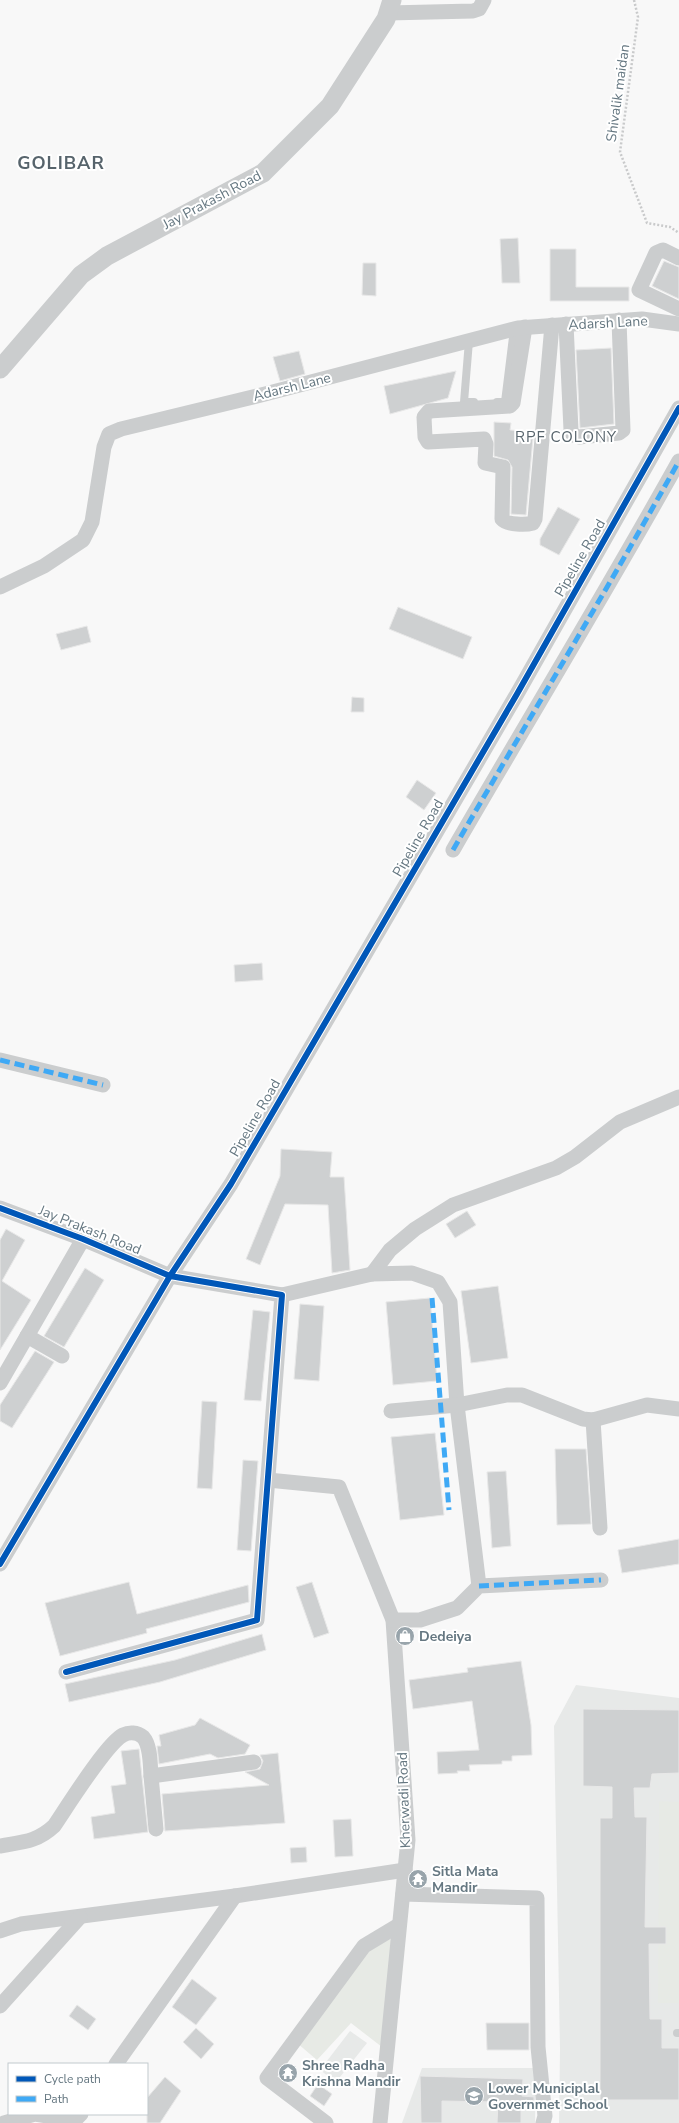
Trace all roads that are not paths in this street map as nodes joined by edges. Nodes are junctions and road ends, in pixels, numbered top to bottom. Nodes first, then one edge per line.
1 (484, 0) edge
2 (390, 6) edge
3 (679, 258) edge
4 (647, 296) junction
5 (679, 309) edge
6 (642, 319) junction
7 (619, 320) junction
8 (679, 324) edge
9 (559, 325) junction
10 (519, 328) junction
11 (469, 341) junction
12 (0, 369) edge
13 (679, 408) edge
14 (679, 460) edge
15 (0, 587) edge
16 (453, 850) dead end
17 (0, 1060) edge
18 (103, 1085) dead end
19 (679, 1096) edge
20 (2, 1213) edge
21 (83, 1239) junction
22 (372, 1274) junction
23 (170, 1276) junction
24 (282, 1295) junction
25 (27, 1336) junction
26 (62, 1356) dead end
27 (0, 1382) edge
28 (457, 1404) junction
29 (679, 1409) edge
30 (391, 1411) dead end
31 (593, 1420) junction
32 (268, 1480) junction
33 (600, 1528) dead end
34 (0, 1564) edge
35 (601, 1580) dead end
36 (479, 1586) junction
37 (393, 1620) junction
38 (66, 1672) dead end
39 (254, 1762) dead end
40 (151, 1776) junction
41 (156, 1830) dead end
42 (0, 1846) edge
43 (405, 1870) junction
44 (402, 1894) junction
45 (235, 1896) junction
46 (80, 1917) junction
47 (399, 1925) junction
48 (0, 1931) edge
49 (0, 2006) edge
50 (117, 2063) edge
51 (32, 2115) edge
52 (41, 2115) edge
53 (79, 2115) edge
54 (4, 2123) edge
55 (326, 2123) edge
56 (380, 2123) edge
57 (543, 2123) edge

1 - 2 street
2 - 12 street, Jay Prakash Road
3 - 4 street
4 - 5 street
4 - 6 street
6 - 7 street, Adarsh Lane
6 - 8 street, Adarsh Lane
7 - 9 street, Adarsh Lane
7 - 9 street
9 - 10 street, Adarsh Lane
9 - 10 street
10 - 11 street, Adarsh Lane
10 - 11 lane
11 - 15 street, Adarsh Lane
13 - 23 street, Pipeline Road
14 - 16 street
17 - 18 street
19 - 22 street
20 - 21 street, Jay Prakash Road
21 - 23 street, Jay Prakash Road
21 - 25 street
22 - 24 street
22 - 28 street
23 - 24 street
23 - 34 street, Pipeline Road
24 - 32 street
25 - 26 street
25 - 27 street
28 - 30 street
28 - 31 street
28 - 36 street
29 - 31 street
31 - 33 street
32 - 37 street, Kherwadi Road
32 - 38 street
35 - 36 street
36 - 37 street
37 - 43 street, Kherwadi Road
39 - 40 street
40 - 41 street
40 - 42 street
43 - 44 street, Kherwadi Road
43 - 45 street
44 - 47 street, Kherwadi Road
44 - 57 street
45 - 46 street
45 - 50 street
46 - 48 street
46 - 49 street
47 - 55 street
47 - 56 street, Kherwadi Road
51 - 54 street
52 - 53 street

